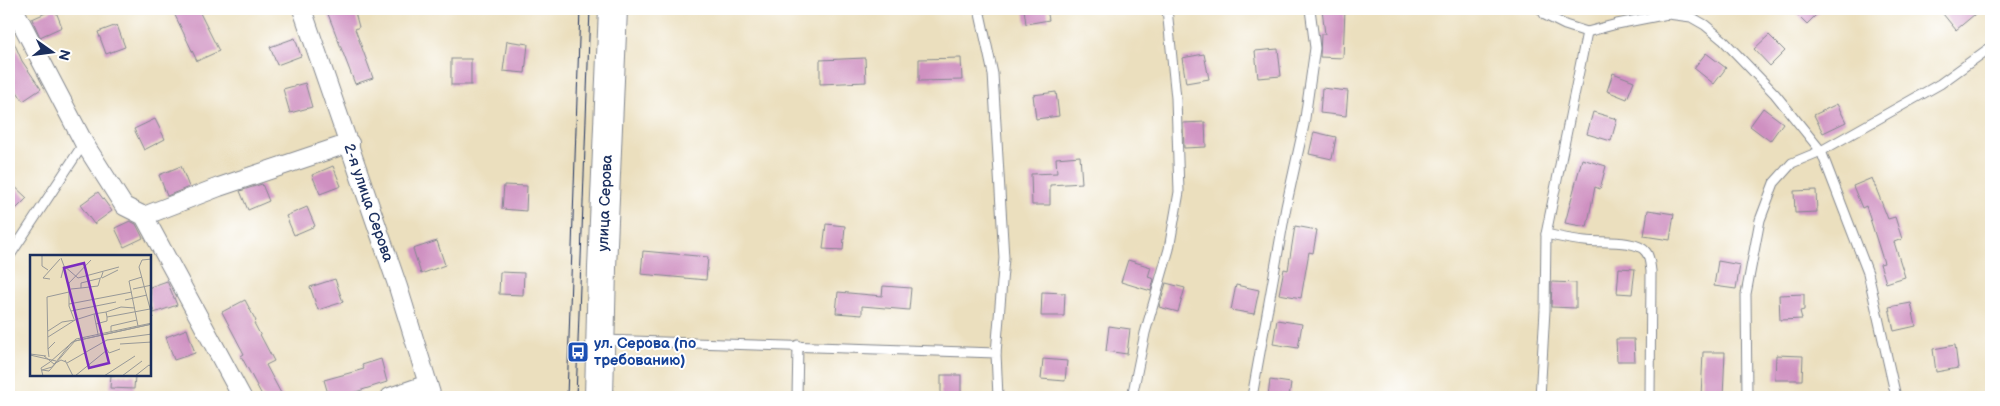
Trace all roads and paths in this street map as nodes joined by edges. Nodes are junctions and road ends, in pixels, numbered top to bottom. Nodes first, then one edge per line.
1 (302, 9) edge
2 (613, 9) edge
3 (979, 9) edge
4 (1167, 9) edge
5 (1310, 9) edge
6 (1541, 9) edge
7 (12, 11) edge
8 (1587, 32) junction
9 (1991, 47) edge
10 (84, 143) junction
11 (350, 143) junction
12 (1822, 151) junction
13 (144, 216) junction
14 (1546, 234) junction
15 (9, 257) edge
16 (601, 340) junction
17 (798, 345) junction
18 (996, 352) junction
19 (430, 391) edge
20 (242, 397) edge
21 (390, 397) edge
22 (599, 397) edge
23 (797, 397) edge
24 (998, 397) edge
25 (1132, 397) edge
26 (1252, 397) edge
27 (1540, 397) edge
28 (1650, 397) edge
29 (1747, 397) edge
30 (1896, 397) edge

1 - 11 street, 2-я улица Серова
2 - 16 main road, улица Серова
3 - 18 lane
4 - 25 lane
5 - 26 lane
6 - 8 lane
7 - 10 street
8 - 12 lane
8 - 14 lane
9 - 12 lane
10 - 13 street
10 - 15 lane
11 - 13 street
11 - 19 street, 2-я улица Серова
12 - 29 lane
12 - 30 lane
13 - 20 street
14 - 27 lane
14 - 28 lane
16 - 17 lane
16 - 22 main road, улица Серова
17 - 18 lane
17 - 23 lane
18 - 24 lane
19 - 21 street

